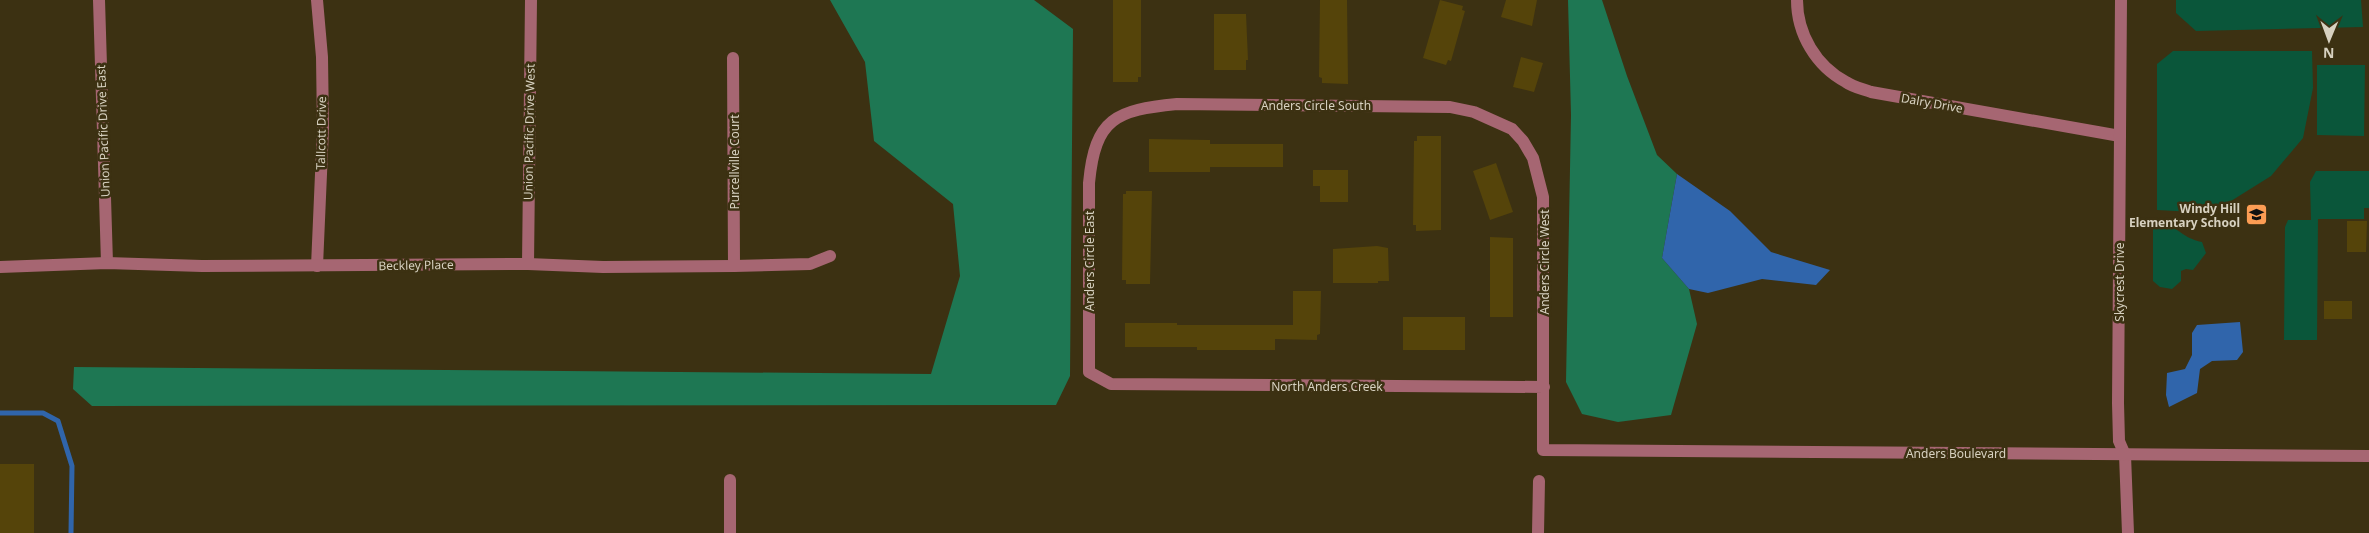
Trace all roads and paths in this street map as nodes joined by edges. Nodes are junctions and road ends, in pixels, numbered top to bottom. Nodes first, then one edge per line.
1 (99, 0) edge
2 (317, 0) edge
3 (531, 0) edge
4 (1797, 0) edge
5 (2121, 0) edge
6 (733, 58) dead end
7 (1105, 129) joint
8 (2120, 136) junction
9 (1523, 141) joint
10 (830, 256) dead end
11 (107, 263) junction
12 (528, 264) junction
13 (317, 266) junction
14 (734, 266) junction
15 (0, 267) edge
16 (1111, 384) joint
17 (1544, 387) junction
18 (1543, 450) joint
19 (2125, 455) junction
20 (2369, 456) edge
21 (730, 480) dead end
22 (1539, 481) dead end
23 (730, 533) edge
24 (1538, 533) edge
25 (2128, 533) edge

1 - 11 street, Union Pacific Drive East
2 - 13 street, Tallcott Drive
3 - 12 street, Union Pacific Drive West
4 - 8 street, Dalry Drive
5 - 8 street, Skycrest Drive
6 - 14 street, Purcellville Court
7 - 9 street, Anders Circle South
7 - 16 street, Anders Circle East
8 - 19 street, Skycrest Drive
9 - 17 street, Anders Circle West
10 - 14 street, Beckley Place
11 - 13 street, Beckley Place
11 - 15 street, Beckley Place
12 - 13 street, Beckley Place
12 - 14 street, Beckley Place
16 - 17 street, North Anders Creek
17 - 18 street, Anders Circle West
18 - 19 street, Anders Boulevard
19 - 20 street, Anders Boulevard
19 - 25 street, Skycrest Drive
21 - 23 street
22 - 24 street

